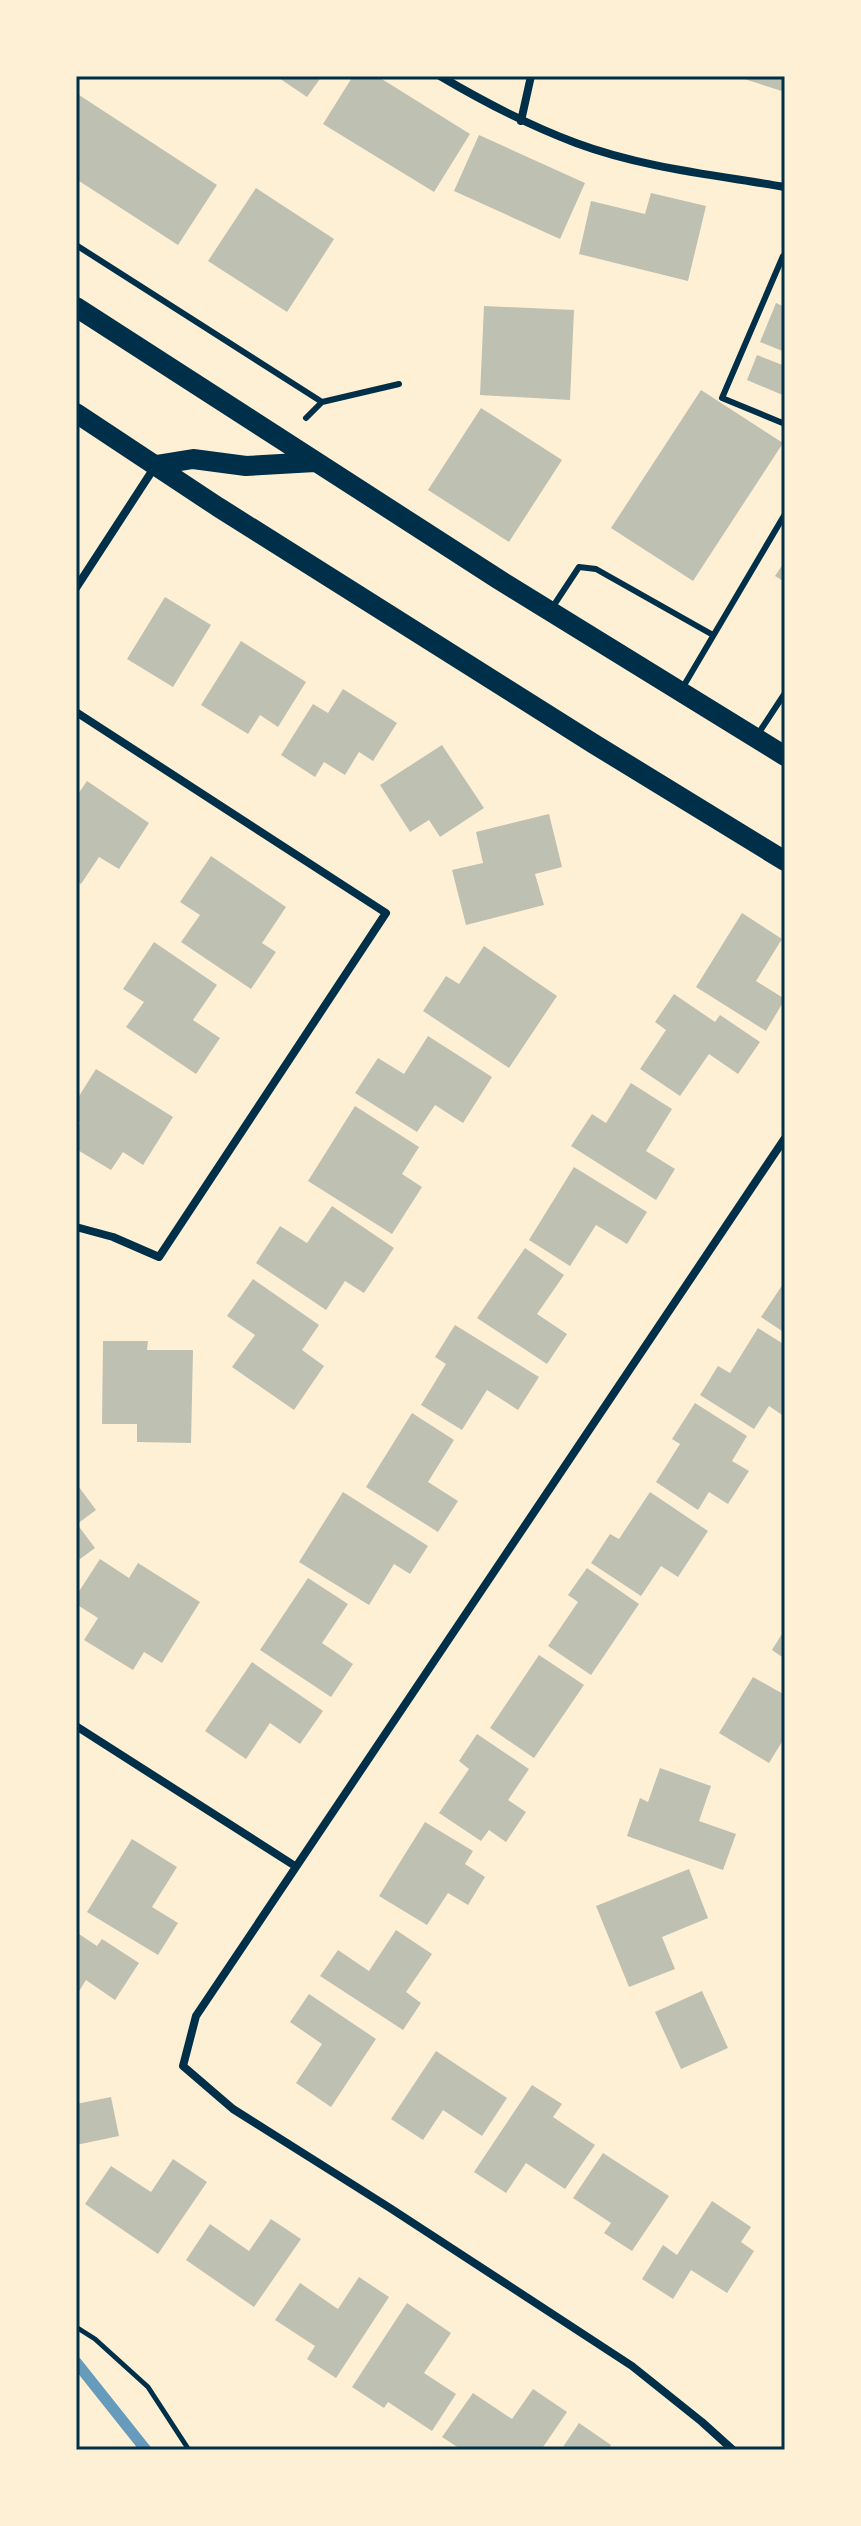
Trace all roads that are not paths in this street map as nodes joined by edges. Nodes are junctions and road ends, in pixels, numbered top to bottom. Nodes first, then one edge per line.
1 (440, 76) edge
2 (531, 76) edge
3 (521, 121) junction
4 (785, 187) edge
5 (76, 245) edge
6 (785, 258) edge
7 (76, 307) edge
8 (399, 384) dead end
9 (322, 402) junction
10 (76, 413) edge
11 (306, 418) dead end
12 (785, 424) edge
13 (315, 462) junction
14 (156, 465) junction
15 (785, 514) edge
16 (76, 588) edge
17 (550, 611) junction
18 (713, 635) junction
19 (681, 690) junction
20 (785, 693) edge
21 (76, 712) edge
22 (756, 738) junction
23 (785, 756) edge
24 (785, 861) edge
25 (785, 1138) edge
26 (76, 1227) edge
27 (76, 1726) edge
28 (295, 1866) junction
29 (733, 2450) edge

1 - 3 street
2 - 3 street
3 - 4 street
5 - 9 lane
6 - 12 lane
7 - 13 main road
8 - 9 lane
9 - 11 lane
10 - 14 main road
13 - 14 main road
13 - 17 main road
14 - 16 street
14 - 24 main road
15 - 18 lane
17 - 18 lane
17 - 19 main road
18 - 19 lane
19 - 22 main road
20 - 22 lane
21 - 26 street
22 - 23 main road
25 - 28 street
27 - 28 street
28 - 29 street

